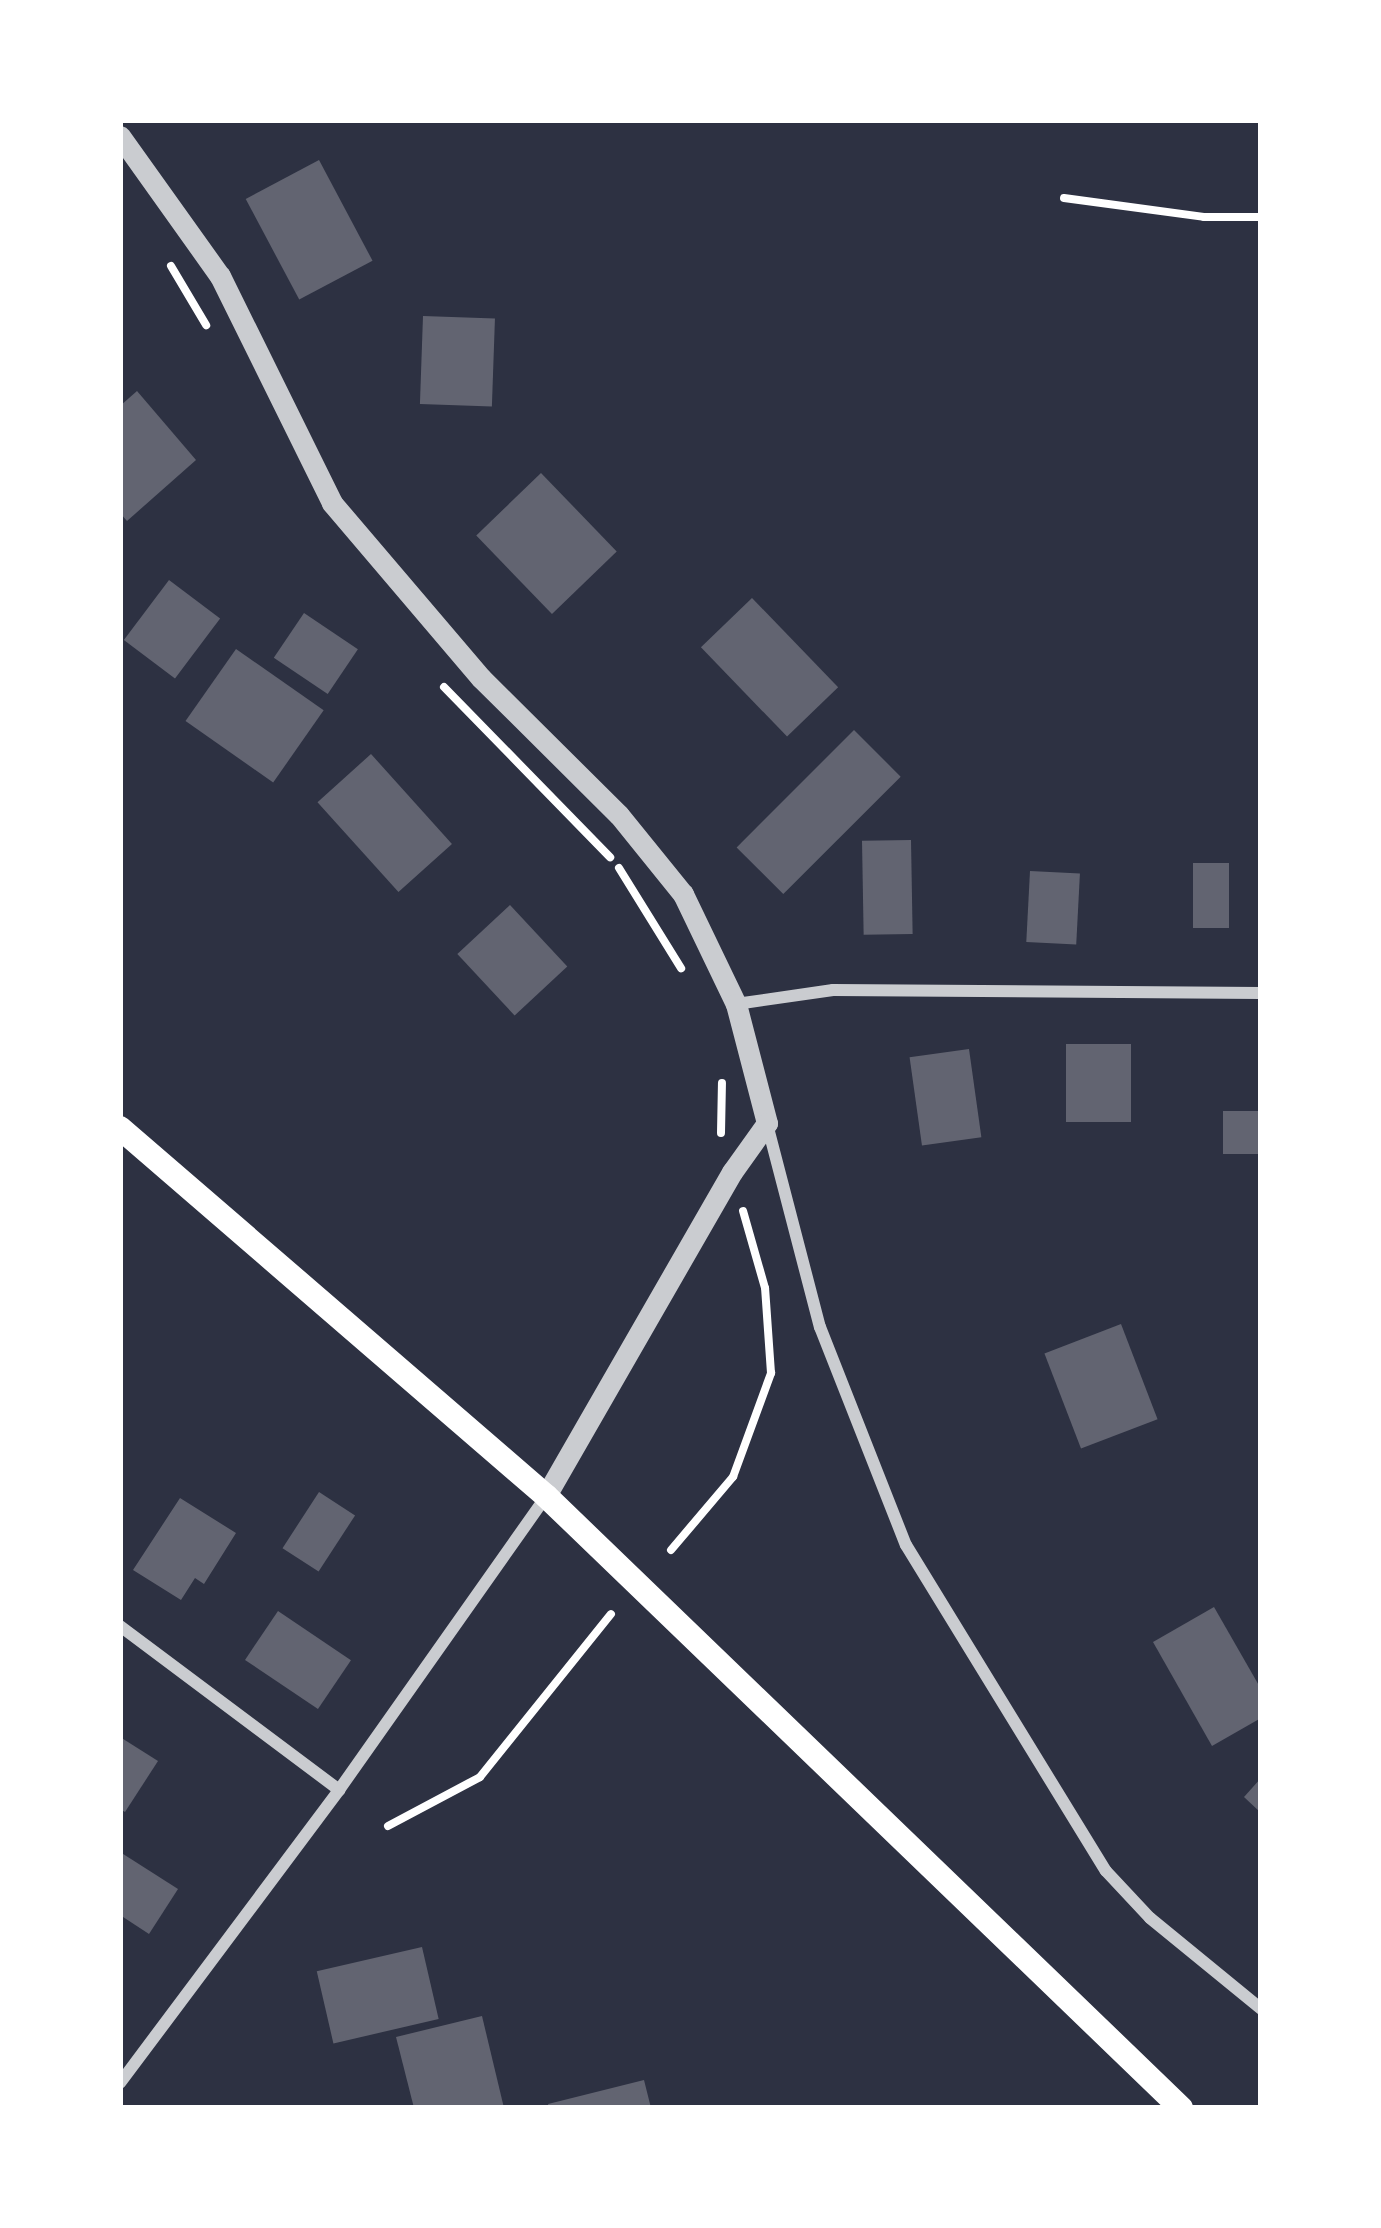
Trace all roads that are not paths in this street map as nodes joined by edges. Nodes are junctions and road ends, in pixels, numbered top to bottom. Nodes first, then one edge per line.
1 (120, 136) edge
2 (1261, 992) edge
3 (736, 1004) junction
4 (767, 1123) junction
5 (120, 1128) edge
6 (546, 1496) junction
7 (120, 1626) edge
8 (339, 1790) junction
9 (1261, 2009) edge
10 (120, 2083) edge
11 (1181, 2108) edge

1 - 3 street
2 - 3 street
3 - 4 street
4 - 6 street
4 - 9 street
5 - 6 main road
6 - 8 street
6 - 11 main road
7 - 8 street
8 - 10 street

